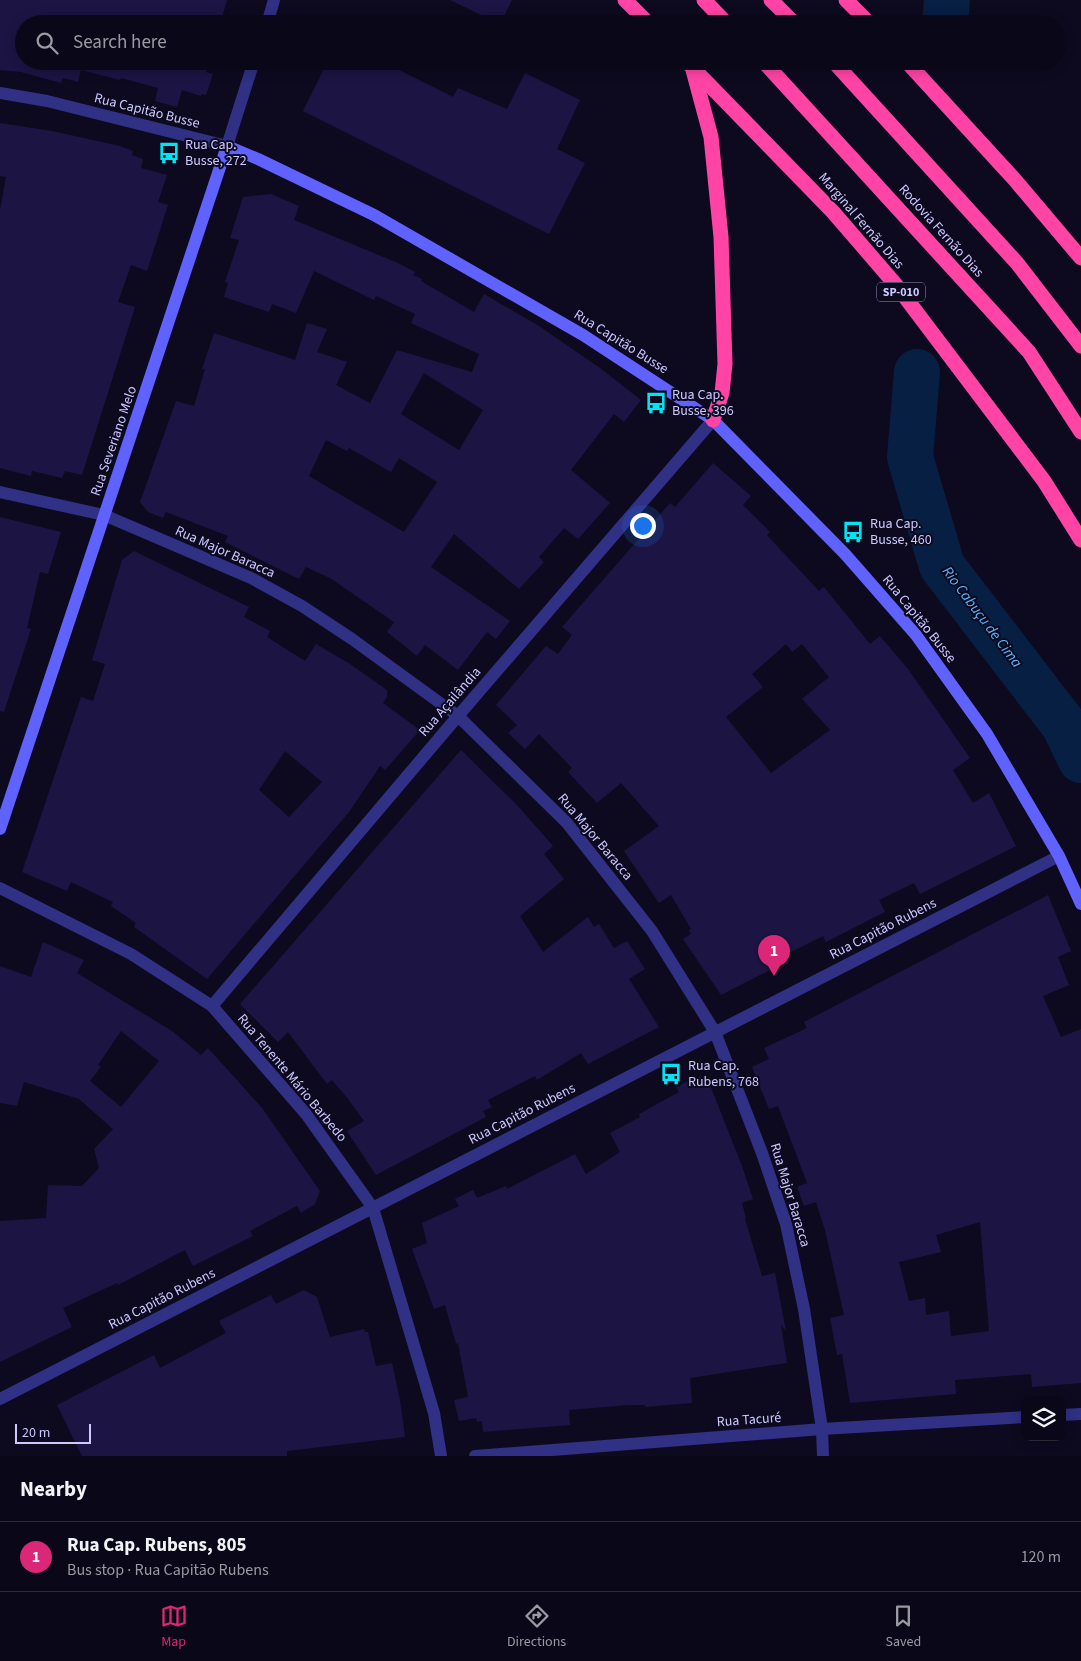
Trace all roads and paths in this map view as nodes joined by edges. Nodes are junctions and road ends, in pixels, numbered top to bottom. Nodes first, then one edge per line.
1 (274, 0) edge
2 (626, 0) edge
3 (704, 0) edge
4 (771, 0) edge
5 (846, 0) edge
6 (270, 15) edge
7 (640, 15) edge
8 (718, 15) edge
9 (786, 15) edge
10 (861, 15) edge
11 (251, 70) edge
12 (691, 70) edge
13 (694, 70) edge
14 (771, 70) edge
15 (841, 70) edge
16 (914, 70) edge
17 (0, 93) edge
18 (227, 146) junction
19 (1081, 258) edge
20 (1081, 346) edge
21 (713, 420) junction
22 (1081, 432) edge
23 (0, 492) edge
24 (104, 515) junction
25 (1081, 540) edge
26 (458, 716) junction
27 (0, 829) edge
28 (1058, 856) junction
29 (0, 888) edge
30 (1081, 904) edge
31 (212, 1006) junction
32 (715, 1032) junction
33 (372, 1208) junction
34 (0, 1399) edge
35 (1081, 1414) edge
36 (1066, 1415) edge
37 (1021, 1417) edge
38 (822, 1430) junction
39 (441, 1456) edge
40 (475, 1456) edge
41 (824, 1456) edge

1 - 6 street
2 - 7 highway
3 - 8 highway
4 - 9 highway
5 - 10 highway
11 - 18 street, Rua Severiano Melo
12 - 21 highway
13 - 25 highway, Marginal Fernão Dias / SP-010
14 - 22 highway, Rodovia Fernão Dias
15 - 20 highway
16 - 19 highway
17 - 18 street, Rua Capitão Busse
18 - 21 street, Rua Capitão Busse
18 - 24 street, Rua Severiano Melo
21 - 26 street, Rua Açailândia
21 - 28 street, Rua Capitão Busse
23 - 24 street, Rua Major Baracca
24 - 26 street, Rua Major Baracca
24 - 27 street, Rua Severiano Melo
26 - 31 street, Rua Açailândia
26 - 32 street, Rua Major Baracca
28 - 30 street, Rua Capitão Busse
28 - 32 street, Rua Capitão Rubens
29 - 31 street, Rua Tenente Mário Barbedo
31 - 33 street, Rua Tenente Mário Barbedo
32 - 33 street, Rua Capitão Rubens
32 - 38 street, Rua Major Baracca
33 - 34 street, Rua Capitão Rubens
33 - 39 street, Rua Tenente Mário Barbedo
35 - 36 street
37 - 38 street, Rua Tacuré
38 - 40 street, Rua Tacuré
38 - 41 street, Rua Major Baracca

